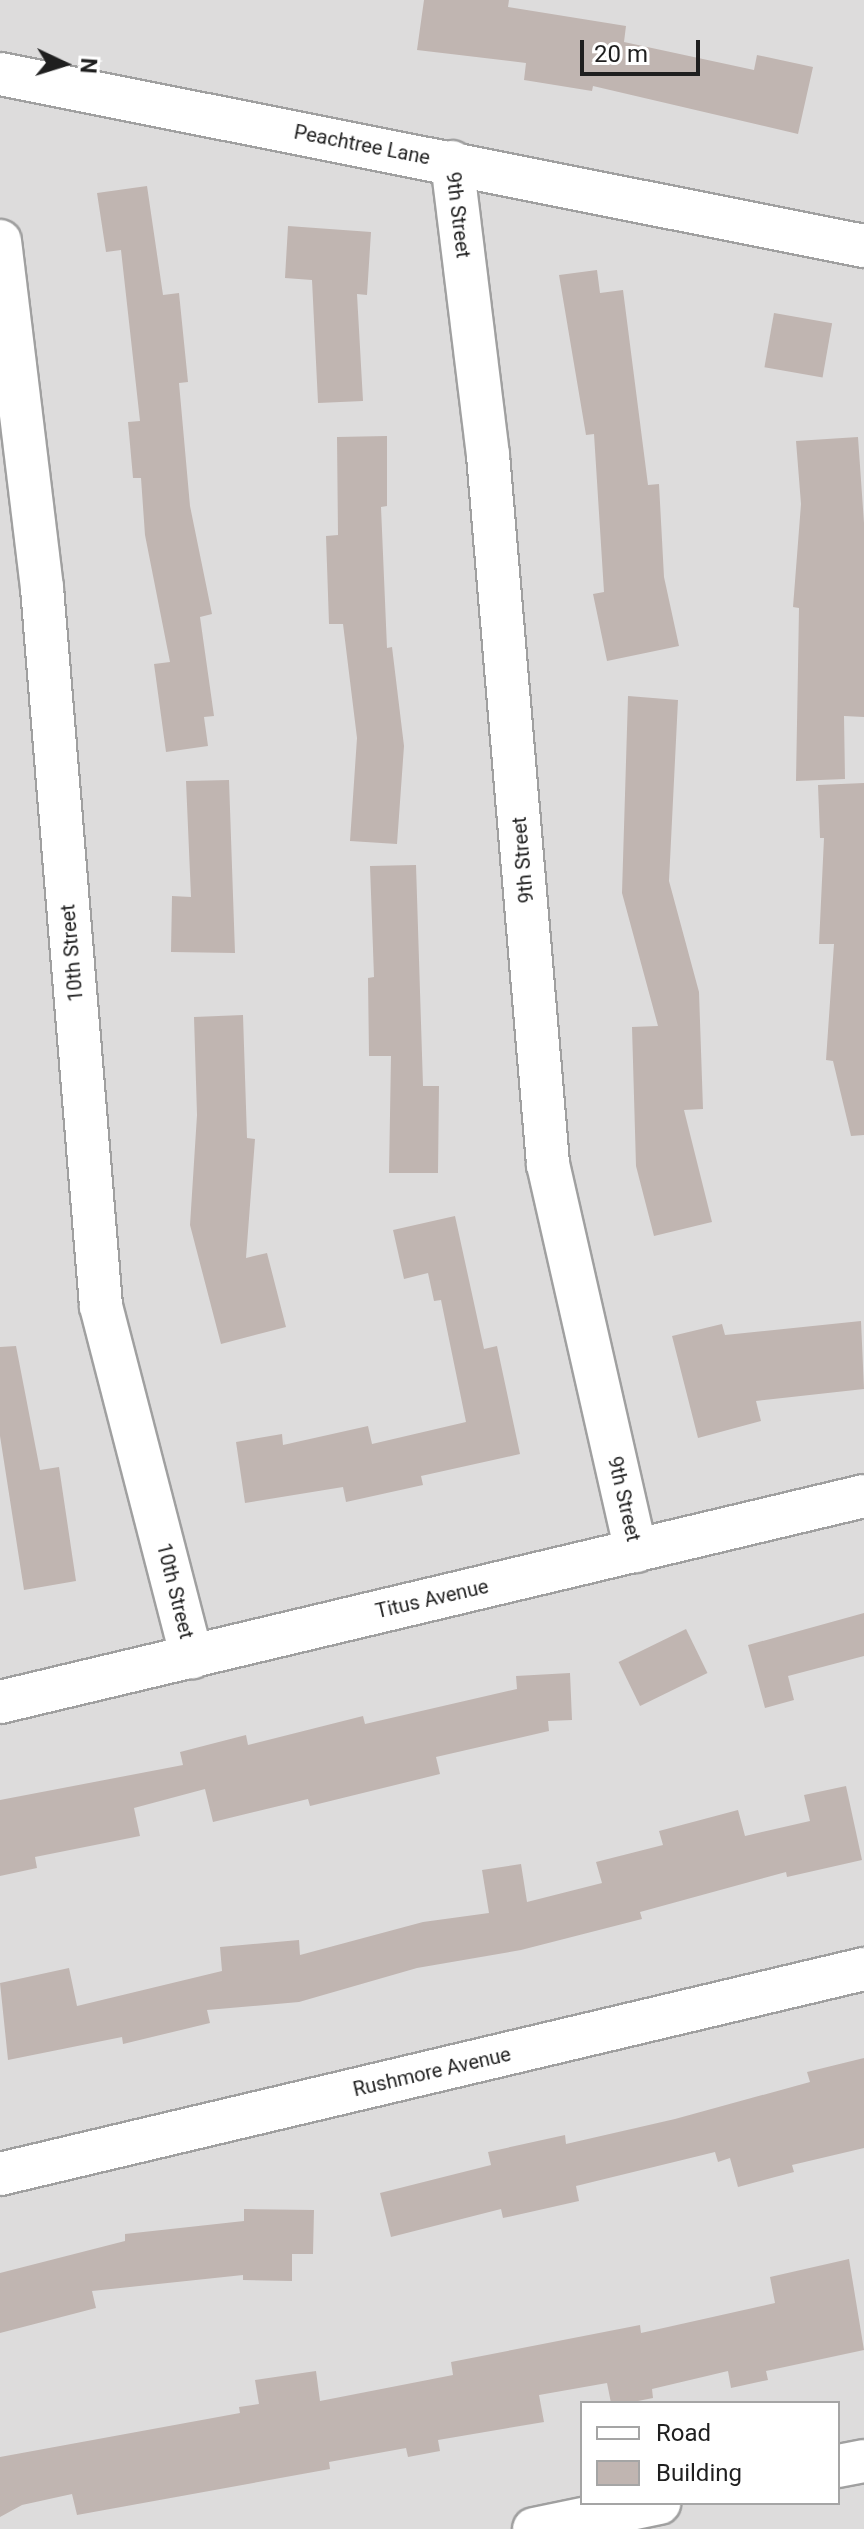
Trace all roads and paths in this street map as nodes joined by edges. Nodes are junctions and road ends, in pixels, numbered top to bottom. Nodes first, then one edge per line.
1 (0, 74) edge
2 (452, 162) junction
3 (0, 241) edge
4 (864, 246) edge
5 (864, 1496) edge
6 (636, 1551) junction
7 (192, 1657) junction
8 (0, 1702) edge
9 (864, 1969) edge
10 (0, 2174) edge
11 (864, 2461) edge
12 (840, 2466) edge
13 (649, 2505) edge
14 (534, 2529) edge

1 - 2 street, Peachtree Lane
2 - 4 street, Peachtree Lane
2 - 6 street, 9th Street
3 - 7 street, 10th Street
5 - 6 street, Titus Avenue
6 - 7 street, Titus Avenue
7 - 8 street, Titus Avenue
9 - 10 street, Rushmore Avenue
11 - 12 street
13 - 14 street

